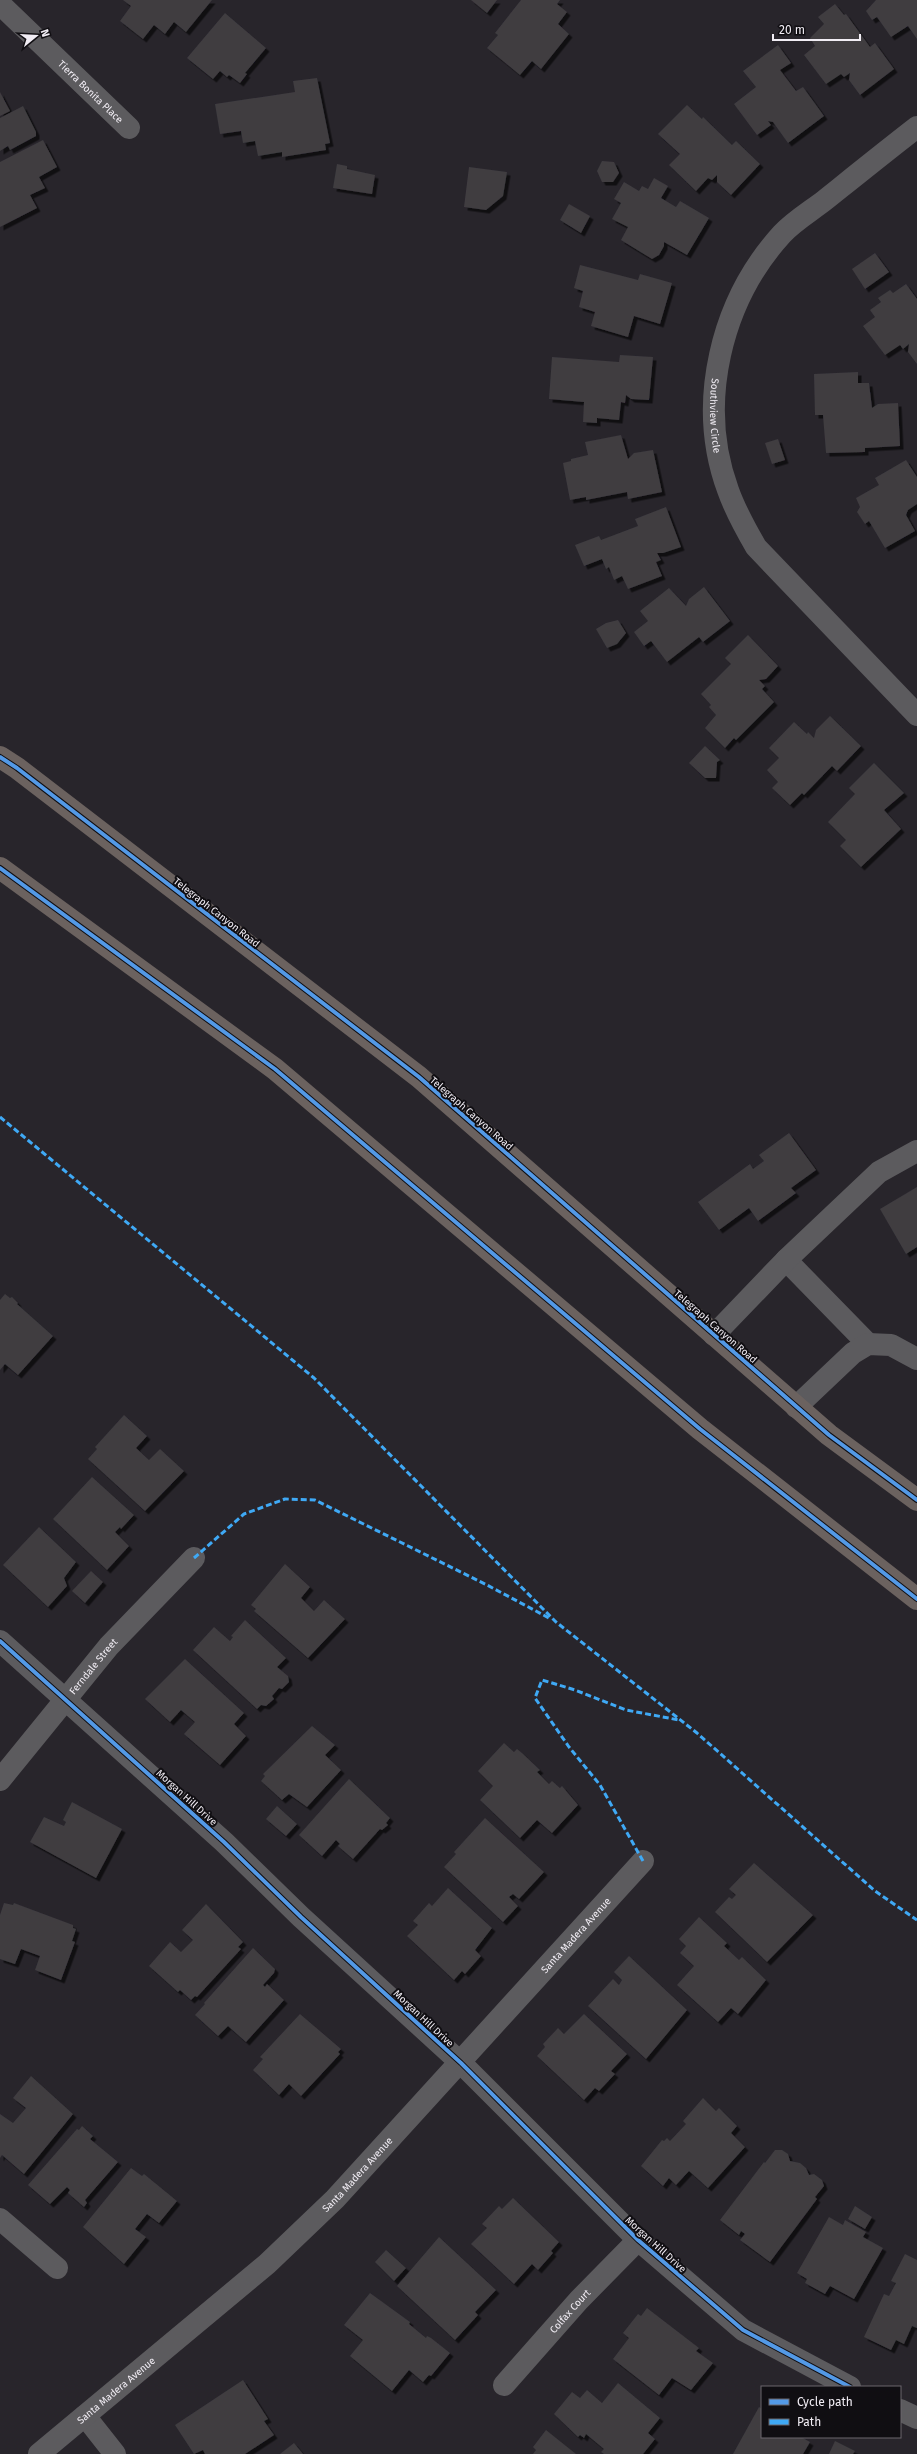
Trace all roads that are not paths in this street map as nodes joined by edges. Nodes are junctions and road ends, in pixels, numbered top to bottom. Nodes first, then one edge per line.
1 (0, 4) edge
2 (917, 127) edge
3 (128, 128) dead end
4 (917, 715) edge
5 (0, 757) edge
6 (0, 868) edge
7 (917, 1150) edge
8 (786, 1260) junction
9 (714, 1335) junction
10 (868, 1344) junction
11 (917, 1359) edge
12 (796, 1407) junction
13 (917, 1500) edge
14 (194, 1558) dead end
15 (917, 1599) edge
16 (0, 1641) edge
17 (65, 1698) junction
18 (0, 1780) edge
19 (643, 1861) dead end
20 (461, 2063) junction
21 (0, 2219) edge
22 (638, 2240) junction
23 (57, 2268) dead end
24 (504, 2385) dead end
25 (848, 2386) edge
26 (901, 2410) edge
27 (85, 2416) junction
28 (917, 2418) edge
29 (39, 2454) edge
30 (115, 2454) edge

1 - 3 street, Tierra Bonita Place
2 - 4 street, Southview Circle
5 - 9 main road, Telegraph Canyon Road
6 - 15 main road
7 - 8 street
8 - 9 street
8 - 10 street
9 - 12 main road, Telegraph Canyon Road
10 - 11 street
10 - 12 street
12 - 13 main road, Telegraph Canyon Road
14 - 17 street, Ferndale Street
16 - 17 street, Morgan Hill Drive
17 - 18 street, Ferndale Street
17 - 20 street, Morgan Hill Drive
19 - 20 street, Santa Madera Avenue
20 - 22 street, Morgan Hill Drive
20 - 27 street, Santa Madera Avenue
21 - 23 street
22 - 24 street, Colfax Court
22 - 25 street, Morgan Hill Drive
26 - 28 street
27 - 29 street, Santa Madera Avenue
27 - 30 street

